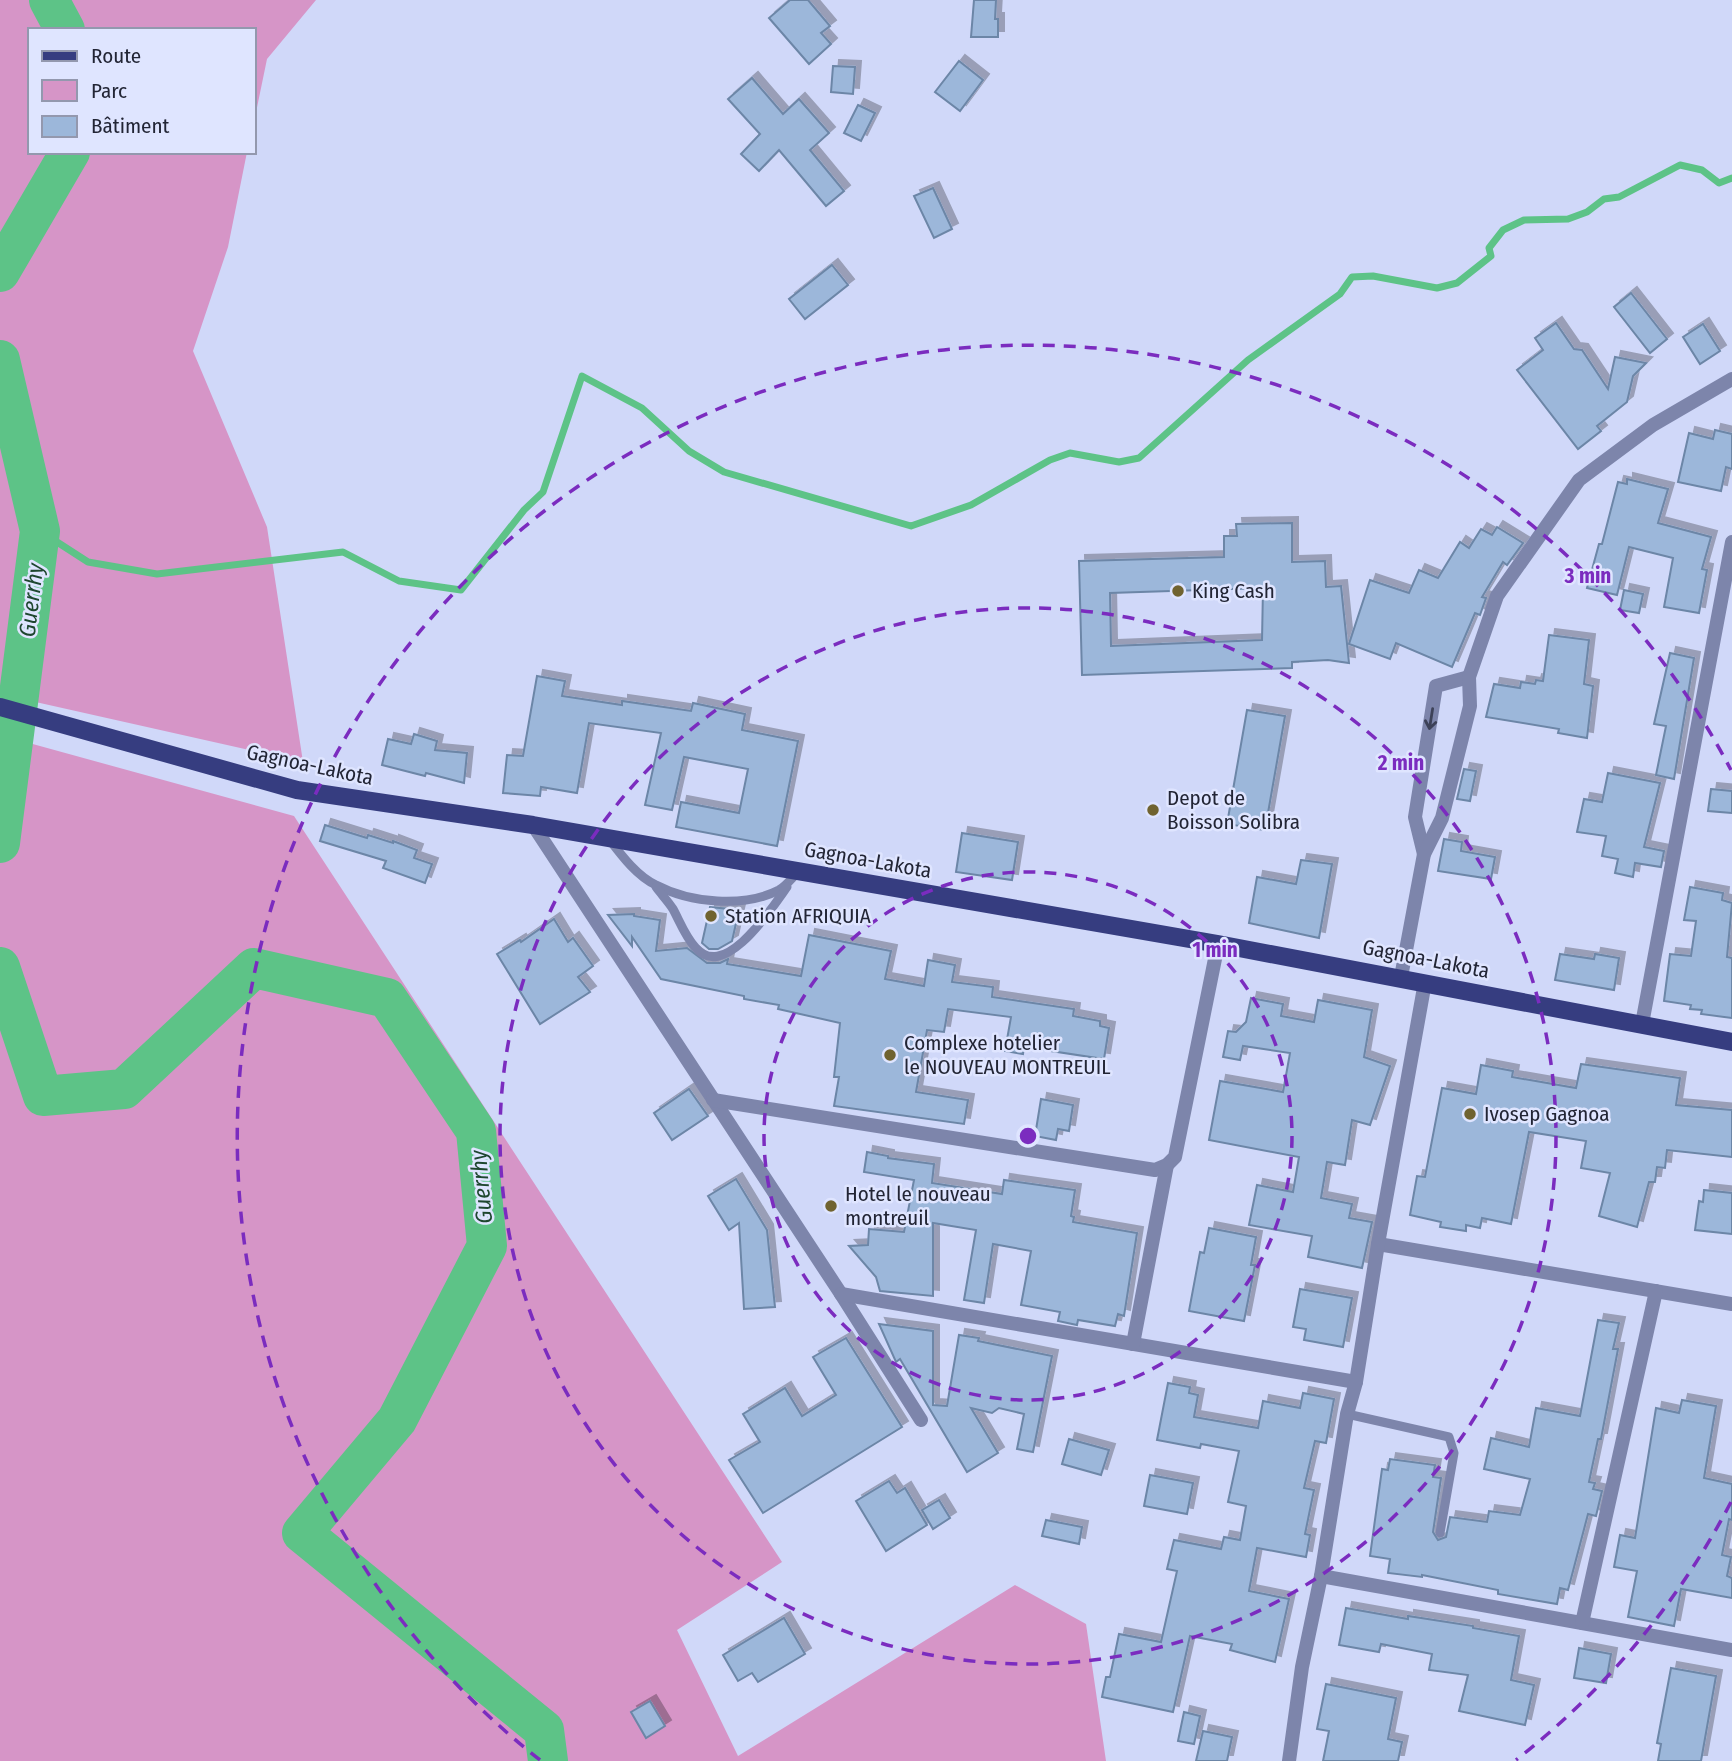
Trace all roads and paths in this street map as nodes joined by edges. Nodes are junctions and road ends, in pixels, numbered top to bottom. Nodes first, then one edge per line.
1 (1732, 379) edge
2 (1732, 542) edge
3 (1469, 677) junction
4 (0, 707) edge
5 (533, 825) junction
6 (608, 838) junction
7 (1424, 854) junction
8 (799, 871) junction
9 (654, 885) junction
10 (1218, 944) junction
11 (1401, 977) junction
12 (1425, 982) junction
13 (1642, 1024) junction
14 (1732, 1042) edge
15 (713, 1100) junction
16 (1167, 1165) junction
17 (1378, 1244) junction
18 (1656, 1291) junction
19 (841, 1294) junction
20 (1732, 1304) edge
21 (1133, 1344) junction
22 (1356, 1381) junction
23 (1347, 1414) junction
24 (921, 1420) dead end
25 (1440, 1532) dead end
26 (1321, 1576) junction
27 (1582, 1623) junction
28 (1732, 1650) edge
29 (1289, 1761) edge

1 - 3 street
2 - 13 street
3 - 7 street
3 -> 7 street
4 - 5 main road, Gagnoa-Lakota
5 - 6 main road, Gagnoa-Lakota
5 - 15 street
6 - 8 main road, Gagnoa-Lakota
6 - 9 lane
7 - 11 street
8 - 9 lane
8 - 9 lane
8 - 10 main road, Gagnoa-Lakota
10 - 11 main road, Gagnoa-Lakota
10 - 16 street
11 - 12 main road, Gagnoa-Lakota
12 - 13 main road, Gagnoa-Lakota
12 - 17 street
13 - 14 main road, Gagnoa-Lakota
15 - 16 street
15 - 19 street
16 - 21 street
17 - 18 street
17 - 22 street
18 - 20 street
18 - 27 street
19 - 21 street
19 - 24 street
21 - 22 street
22 - 23 street
23 - 25 lane
23 - 26 street
26 - 27 street
26 - 29 street
27 - 28 street

